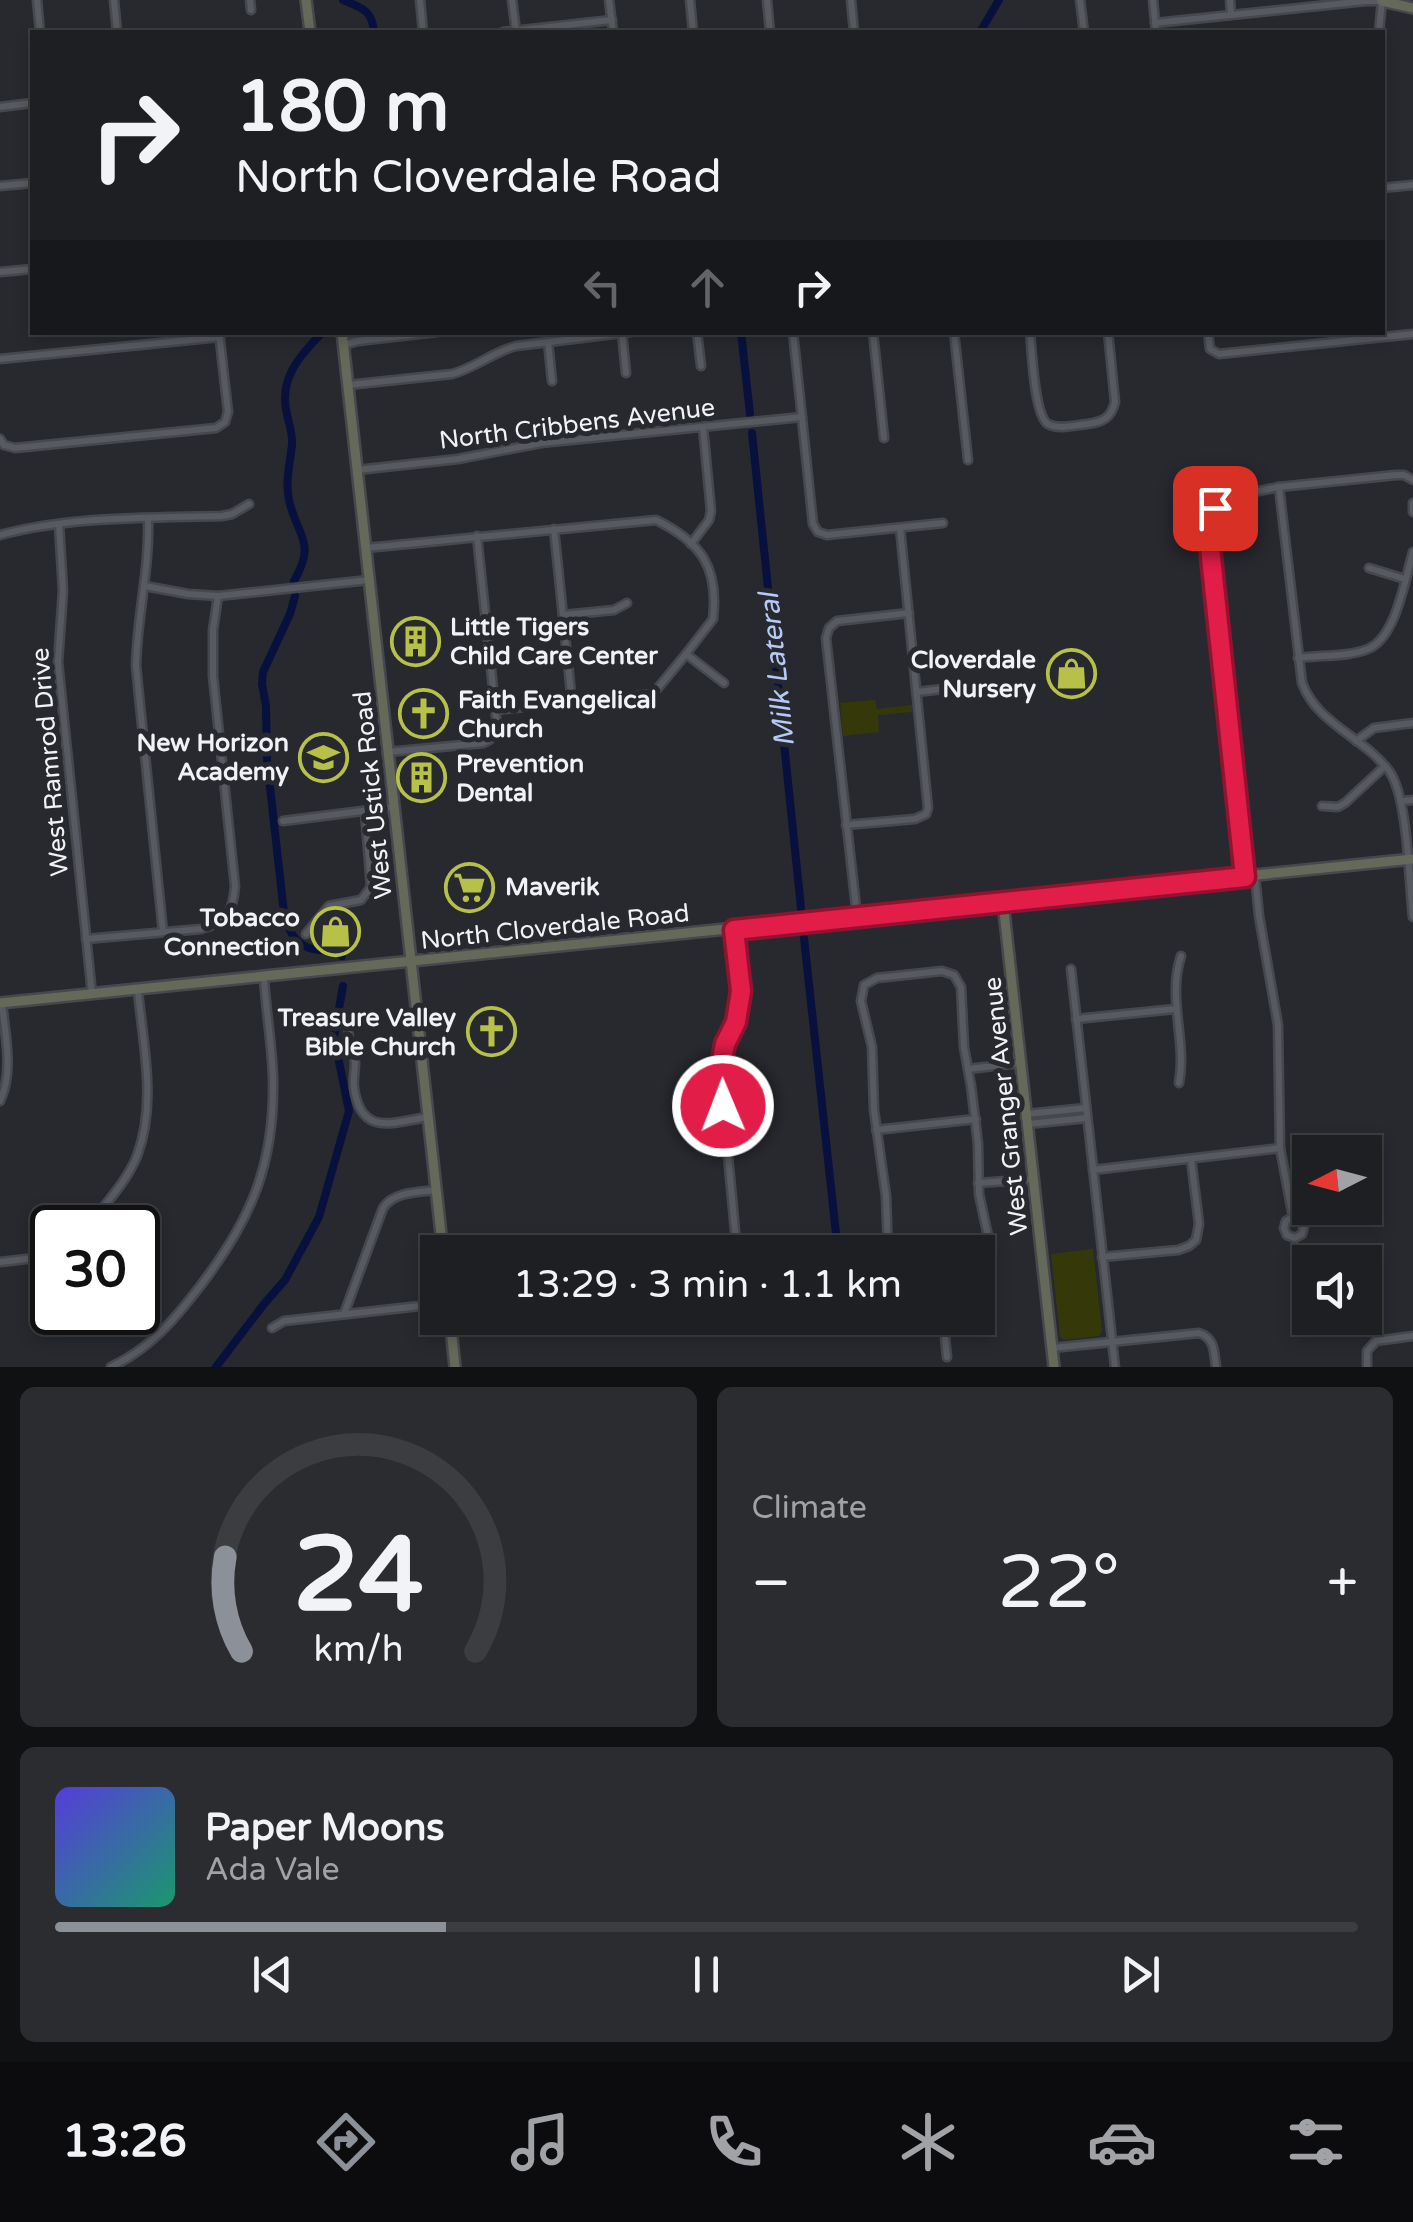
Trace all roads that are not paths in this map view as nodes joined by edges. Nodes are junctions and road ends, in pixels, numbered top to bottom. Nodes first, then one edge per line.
1 (36, 0) edge
2 (114, 0) edge
3 (250, 0) edge
4 (306, 0) edge
5 (420, 0) edge
6 (512, 0) edge
7 (609, 0) edge
8 (690, 0) edge
9 (766, 0) edge
10 (851, 0) edge
11 (1080, 0) edge
12 (1153, 0) edge
13 (1230, 0) edge
14 (1382, 1) edge
15 (1307, 4) edge
16 (1413, 8) edge
17 (251, 10) dead end
18 (1232, 15) junction
19 (612, 20) junction
20 (1156, 28) edge
21 (40, 30) edge
22 (117, 30) edge
23 (310, 30) edge
24 (423, 30) edge
25 (516, 30) edge
26 (525, 30) edge
27 (613, 30) edge
28 (693, 30) edge
29 (770, 30) edge
30 (854, 30) edge
31 (1084, 30) edge
32 (1379, 30) edge
33 (30, 103) edge
34 (0, 106) edge
35 (30, 183) edge
36 (1413, 185) edge
37 (0, 186) edge
38 (1385, 188) edge
39 (30, 269) edge
40 (0, 272) edge
41 (1413, 334) edge
42 (219, 335) edge
43 (342, 335) edge
44 (411, 335) edge
45 (613, 335) edge
46 (622, 335) edge
47 (697, 335) edge
48 (793, 335) edge
49 (873, 335) edge
50 (954, 335) edge
51 (1030, 335) edge
52 (1108, 335) edge
53 (1209, 335) edge
54 (548, 342) junction
55 (344, 345) junction
56 (0, 359) edge
57 (701, 366) dead end
58 (626, 373) dead end
59 (552, 381) dead end
60 (348, 385) junction
61 (802, 417) junction
62 (703, 428) junction
63 (884, 438) dead end
64 (2, 442) edge
65 (968, 460) dead end
66 (357, 470) junction
67 (1413, 480) edge
68 (1279, 487) junction
69 (1413, 503) edge
70 (250, 504) dead end
71 (1413, 512) edge
72 (148, 518) junction
73 (943, 523) dead end
74 (59, 525) junction
75 (554, 528) junction
76 (900, 528) junction
77 (0, 535) edge
78 (477, 536) junction
79 (691, 544) junction
80 (366, 548) junction
81 (1413, 552) edge
82 (1368, 568) dead end
83 (1405, 579) junction
84 (370, 580) junction
85 (145, 586) junction
86 (218, 596) junction
87 (626, 603) dead end
88 (909, 613) junction
89 (563, 615) junction
90 (686, 654) junction
91 (1298, 658) junction
92 (724, 683) dead end
93 (960, 687) dead end
94 (917, 692) junction
95 (572, 703) junction
96 (496, 710) junction
97 (1413, 723) edge
98 (1356, 742) junction
99 (388, 752) junction
100 (1386, 766) junction
101 (1413, 800) edge
102 (1401, 801) junction
103 (1322, 806) dead end
104 (394, 807) junction
105 (364, 811) junction
106 (283, 821) dead end
107 (846, 825) junction
108 (1410, 860) edge
109 (1250, 876) junction
110 (1004, 902) junction
111 (858, 917) junction
112 (1413, 917) edge
113 (316, 922) junction
114 (734, 930) junction
115 (163, 932) junction
116 (306, 934) dead end
117 (86, 938) junction
118 (323, 939) dead end
119 (1181, 956) dead end
120 (411, 962) junction
121 (1071, 970) dead end
122 (264, 978) junction
123 (138, 990) junction
124 (92, 995) junction
125 (1, 1003) edge
126 (1176, 1009) junction
127 (353, 1017) dead end
128 (1076, 1019) junction
129 (1021, 1063) junction
130 (968, 1068) junction
131 (1179, 1083) dead end
132 (0, 1100) edge
133 (1086, 1108) junction
134 (428, 1117) junction
135 (1087, 1118) junction
136 (976, 1119) junction
137 (1027, 1119) junction
138 (876, 1130) junction
139 (1280, 1148) junction
140 (1191, 1158) junction
141 (1093, 1170) junction
142 (1034, 1179) junction
143 (978, 1183) junction
144 (436, 1190) junction
145 (104, 1205) edge
146 (1292, 1213) edge
147 (440, 1235) edge
148 (735, 1235) edge
149 (887, 1235) edge
150 (988, 1235) edge
151 (1102, 1257) junction
152 (30, 1259) edge
153 (0, 1262) edge
154 (420, 1306) edge
155 (344, 1314) junction
156 (272, 1328) dead end
157 (452, 1335) edge
158 (945, 1335) edge
159 (1413, 1336) edge
160 (1111, 1342) junction
161 (1052, 1348) junction
162 (947, 1356) dead end
163 (111, 1367) edge
164 (455, 1367) edge
165 (1054, 1367) edge
166 (1115, 1367) edge
167 (1216, 1367) edge
168 (1367, 1367) edge

1 - 21 street
2 - 22 street
3 - 17 street
4 - 23 main road
5 - 24 street
6 - 25 street
7 - 19 street
8 - 28 street
9 - 29 street
10 - 30 street
11 - 31 street
12 - 20 street
13 - 18 street
14 - 15 street
14 - 16 main road
14 - 32 street
15 - 18 street
18 - 20 street
19 - 26 street
19 - 27 street
33 - 34 street
35 - 37 street
36 - 38 street
39 - 40 street
41 - 53 street
42 - 56 street
42 - 64 street
43 - 55 main road, West Ustick Road
44 - 55 street
45 - 54 street
46 - 58 street
47 - 57 street
48 - 61 street
49 - 63 street
50 - 65 street
51 - 52 street
54 - 59 street
54 - 60 street
55 - 60 main road, West Ustick Road
60 - 66 main road, West Ustick Road
61 - 62 street, North Cribbens Avenue
61 - 76 street
62 - 66 street, North Cribbens Avenue
62 - 79 street
66 - 80 main road, West Ustick Road
67 - 68 street
68 - 91 street
68 - 109 street
69 - 71 street
70 - 72 street
72 - 74 street
72 - 85 street
73 - 76 street
74 - 77 street
74 - 117 street, West Ramrod Drive
75 - 78 street
75 - 79 street
75 - 89 street
76 - 88 street
78 - 80 street
78 - 96 street
79 - 90 street
80 - 84 main road, West Ustick Road
81 - 83 street
82 - 83 street
83 - 91 street
84 - 86 street
84 - 99 main road, West Ustick Road
85 - 86 street
85 - 115 street
86 - 115 street
87 - 89 street
88 - 94 street
88 - 107 street
89 - 95 street
90 - 92 street
90 - 95 street
91 - 98 street
93 - 94 street
94 - 107 street
95 - 96 street
96 - 99 street
97 - 98 street
98 - 100 street
99 - 104 main road, West Ustick Road
100 - 102 street
100 - 103 street
101 - 102 street
102 - 108 street
104 - 105 street
104 - 120 main road, West Ustick Road
105 - 106 street
105 - 113 street
107 - 111 street
108 - 109 main road, North Cloverdale Road
108 - 112 street
109 - 110 main road, North Cloverdale Road
109 - 139 street
110 - 111 main road, North Cloverdale Road
110 - 129 main road, West Granger Avenue
111 - 114 main road, North Cloverdale Road
113 - 116 street
113 - 118 street
114 - 120 main road, North Cloverdale Road
114 - 148 street
115 - 117 street
117 - 124 street, West Ramrod Drive
119 - 126 street
120 - 122 main road, North Cloverdale Road
120 - 134 main road, West Ustick Road
121 - 128 street
122 - 123 main road, North Cloverdale Road
122 - 163 street
123 - 124 main road, North Cloverdale Road
123 - 145 street
124 - 125 main road, North Cloverdale Road
125 - 132 street
126 - 128 street
126 - 131 street
127 - 134 street
128 - 133 street
129 - 130 street
129 - 137 main road, West Granger Avenue
130 - 136 street
130 - 138 street
133 - 135 street
133 - 137 street
134 - 144 main road, West Ustick Road
135 - 137 street
135 - 141 street
136 - 138 street
136 - 143 street
137 - 142 main road, West Granger Avenue
138 - 149 street
139 - 140 street
139 - 146 street
140 - 141 street
140 - 151 street
141 - 151 street
142 - 143 street
142 - 161 main road, West Granger Avenue
143 - 150 street
144 - 147 main road, West Ustick Road
144 - 155 street
151 - 160 street
152 - 153 street
154 - 155 street
155 - 156 street
157 - 164 main road
158 - 162 street
159 - 168 street
160 - 161 street
160 - 166 street
160 - 167 street
161 - 165 main road, West Granger Avenue

